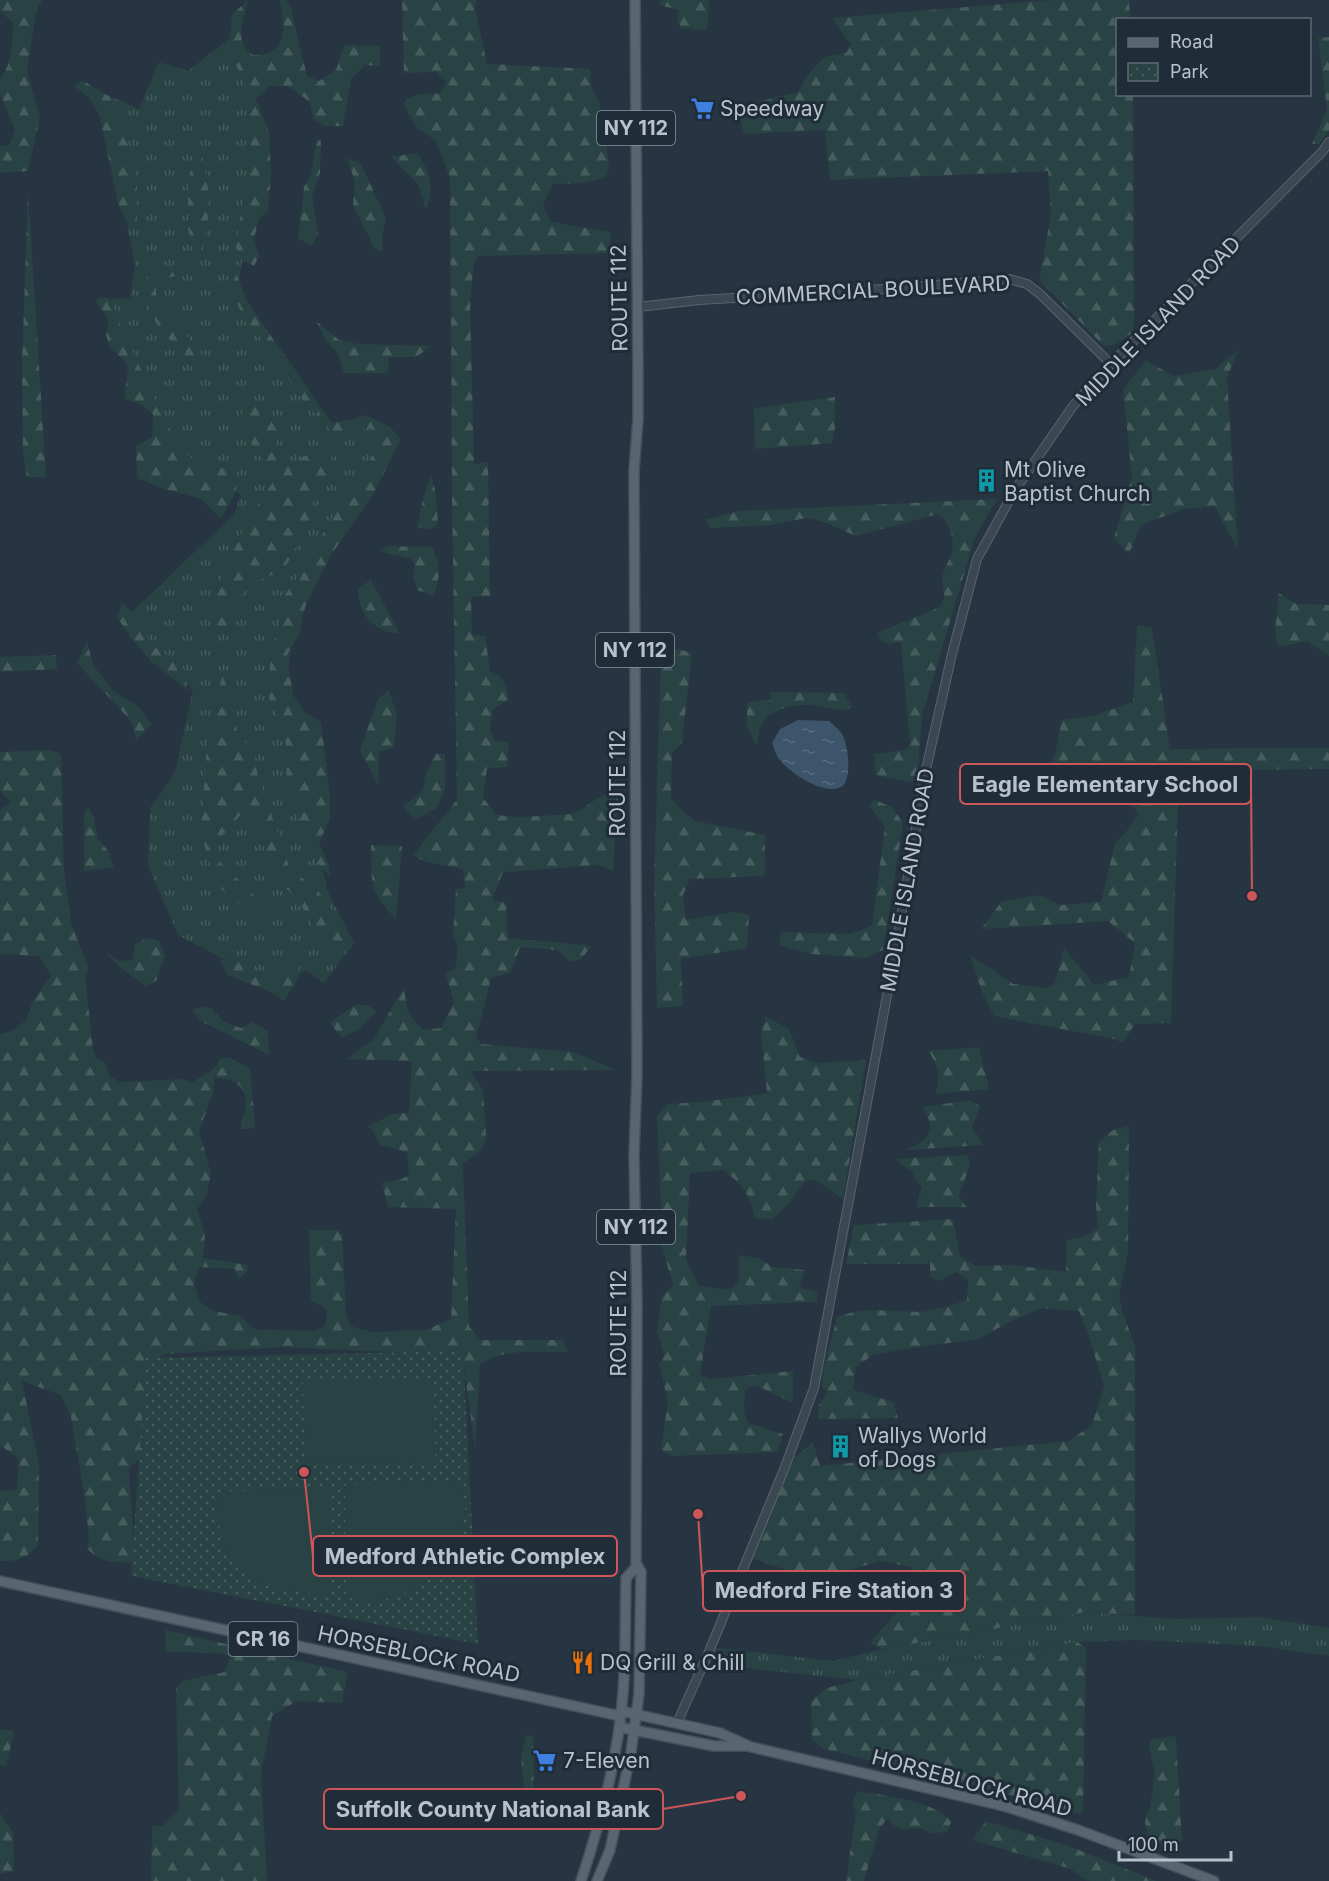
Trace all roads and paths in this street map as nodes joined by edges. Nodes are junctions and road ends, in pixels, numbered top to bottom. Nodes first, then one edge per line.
1 (635, 0) edge
2 (1329, 142) edge
3 (638, 307) junction
4 (1112, 364) junction
5 (637, 1566) junction
6 (0, 1581) edge
7 (620, 1714) junction
8 (636, 1714) junction
9 (677, 1723) junction
10 (619, 1727) junction
11 (634, 1730) junction
12 (751, 1747) junction
13 (581, 1881) edge
14 (597, 1881) edge
15 (1214, 1881) edge

1 - 3 main road, ROUTE 112 / NY 112
2 - 4 street, MIDDLE ISLAND ROAD
3 - 4 street, COMMERCIAL BOULEVARD
3 - 5 main road, ROUTE 112 / NY 112
4 - 9 street, MIDDLE ISLAND ROAD
5 - 7 main road, ROUTE 112 / NY 112
5 - 8 main road, ROUTE 112 / NY 112
6 - 7 main road, HORSEBLOCK ROAD / CR 16
7 - 8 main road, HORSEBLOCK ROAD / CR 16
7 - 10 main road, ROUTE 112 / NY 112
8 - 9 main road, HORSEBLOCK ROAD / CR 16
8 - 11 main road, ROUTE 112 / NY 112
9 - 12 main road, HORSEBLOCK ROAD / CR 16
10 - 11 main road, HORSEBLOCK ROAD / CR 16
10 - 13 main road, ROUTE 112 / NY 112
11 - 12 main road, HORSEBLOCK ROAD / CR 16
11 - 14 main road, ROUTE 112 / NY 112
12 - 15 main road, HORSEBLOCK ROAD / CR 16

